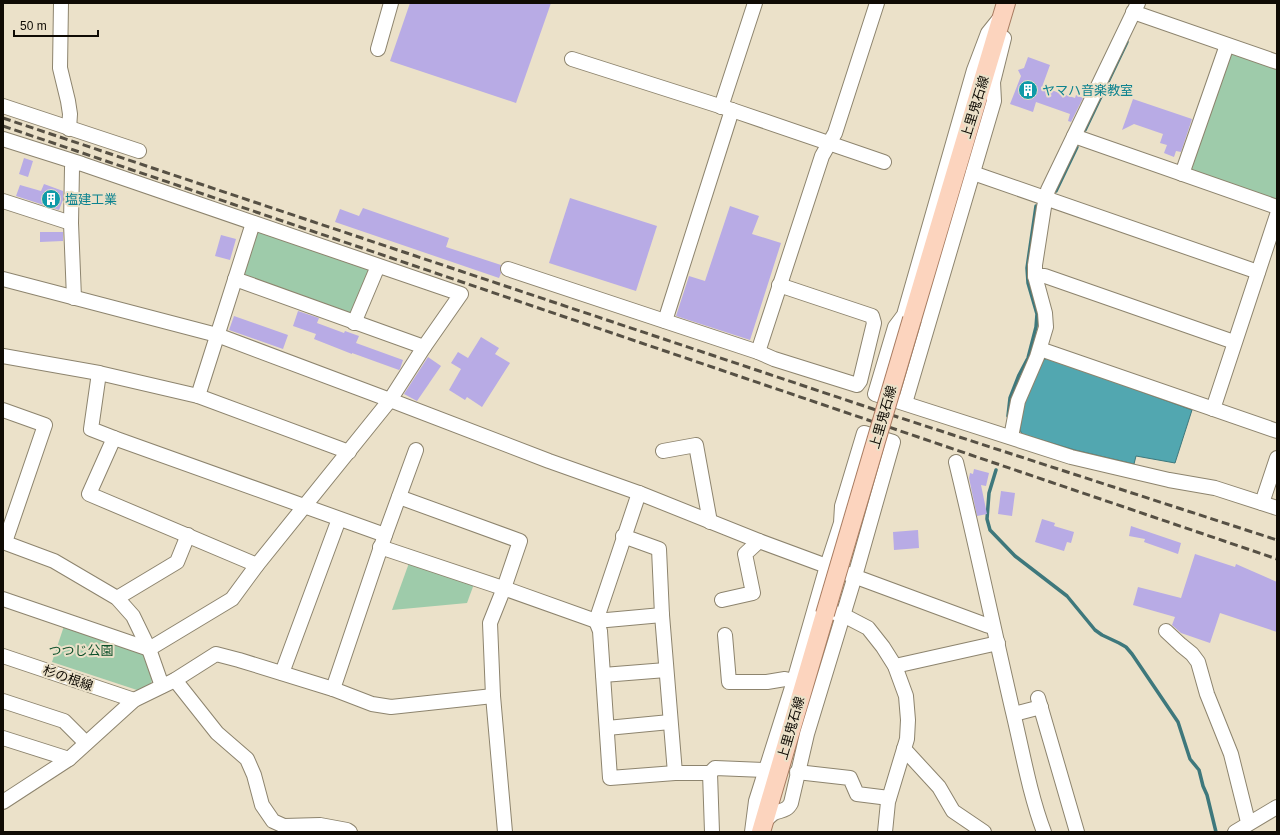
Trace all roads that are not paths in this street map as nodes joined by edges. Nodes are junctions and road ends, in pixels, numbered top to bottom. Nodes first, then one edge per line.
1 (61, 3) edge
2 (391, 3) edge
3 (755, 3) edge
4 (877, 3) edge
5 (1136, 8) edge
6 (1004, 9) edge
7 (1227, 45) junction
8 (378, 49) dead end
9 (572, 59) dead end
10 (1277, 62) edge
11 (3, 106) edge
12 (726, 109) junction
13 (70, 129) junction
14 (1074, 136) junction
15 (3, 139) edge
16 (829, 143) junction
17 (139, 151) dead end
18 (73, 162) junction
19 (884, 162) dead end
20 (972, 172) junction
21 (1182, 174) junction
22 (1046, 198) junction
23 (3, 201) edge
24 (1277, 207) edge
25 (1277, 215) edge
26 (71, 223) junction
27 (253, 223) junction
28 (378, 266) junction
29 (508, 270) dead end
30 (1258, 272) junction
31 (1035, 276) junction
32 (3, 279) edge
33 (235, 279) junction
34 (779, 285) junction
35 (74, 298) junction
36 (665, 321) junction
37 (354, 323) junction
38 (217, 335) junction
39 (1234, 342) junction
40 (424, 347) junction
41 (1040, 349) junction
42 (758, 352) junction
43 (3, 356) edge
44 (99, 373) junction
45 (198, 396) junction
46 (390, 400) junction
47 (905, 403) junction
48 (1213, 409) junction
49 (3, 410) edge
50 (1277, 431) edge
51 (1011, 437) junction
52 (114, 438) junction
53 (416, 450) dead end
54 (663, 451) dead end
55 (348, 452) junction
56 (956, 462) dead end
57 (1276, 462) edge
58 (639, 493) junction
59 (399, 497) junction
60 (1262, 503) junction
61 (305, 506) junction
62 (1277, 508) edge
63 (339, 519) junction
64 (710, 522) junction
65 (188, 535) junction
66 (623, 536) junction
67 (383, 541) junction
68 (4, 542) edge
69 (759, 542) junction
70 (257, 565) junction
71 (827, 566) junction
72 (855, 576) junction
73 (504, 588) junction
74 (117, 598) junction
75 (3, 599) edge
76 (722, 600) dead end
77 (820, 610) junction
78 (662, 615) junction
79 (843, 615) junction
80 (596, 621) junction
81 (993, 627) junction
82 (1166, 631) dead end
83 (725, 634) dead end
84 (998, 643) junction
85 (149, 648) junction
86 (3, 656) edge
87 (895, 666) junction
88 (666, 670) junction
89 (282, 673) junction
90 (603, 675) junction
91 (175, 680) junction
92 (794, 682) junction
93 (162, 686) junction
94 (333, 689) junction
95 (493, 696) junction
96 (134, 700) junction
97 (3, 701) edge
98 (1014, 714) junction
99 (670, 722) junction
100 (607, 728) junction
101 (3, 738) edge
102 (86, 743) junction
103 (904, 749) junction
104 (69, 758) junction
105 (765, 770) junction
106 (797, 772) junction
107 (675, 773) junction
108 (710, 773) junction
109 (889, 798) junction
110 (3, 802) edge
111 (1277, 807) edge
112 (1249, 823) junction
113 (308, 829) edge
114 (759, 829) edge
115 (350, 832) edge
116 (505, 832) edge
117 (712, 832) edge
118 (885, 832) edge
119 (984, 832) edge
120 (1044, 832) edge
121 (1077, 832) edge
122 (1235, 832) edge

1 - 13 street
2 - 8 street
3 - 12 street
4 - 16 street
5 - 7 street
5 - 14 street
6 - 20 street
6 - 47 street
6 - 77 main road, 上里鬼石線, bridge
7 - 10 street
7 - 21 street
9 - 12 street
11 - 13 street
12 - 16 street
12 - 36 street
13 - 17 street
14 - 21 street
14 - 22 street
15 - 18 street
16 - 19 street
16 - 34 street
18 - 26 street
18 - 27 street
20 - 22 street
20 - 47 street
21 - 24 street
22 - 30 street
22 - 31 street
23 - 26 street
25 - 30 street
26 - 35 street
27 - 28 street
27 - 33 street
28 - 37 street
28 - 40 street
29 - 36 street
30 - 39 street
31 - 39 street
31 - 41 street
32 - 35 street
33 - 37 street
33 - 38 street
34 - 42 street
34 - 42 street
35 - 38 street
36 - 42 street
37 - 40 street
38 - 45 street
38 - 46 street
39 - 48 street
40 - 46 street
41 - 48 street
41 - 51 street
43 - 44 street
44 - 45 street
44 - 52 street
45 - 55 street
46 - 55 street
46 - 58 street
47 - 51 street
48 - 50 street
49 - 68 street
51 - 60 street
52 - 61 street
52 - 65 street
53 - 59 street
54 - 64 street
55 - 61 street
56 - 81 street
57 - 60 street
58 - 64 street
58 - 66 street
59 - 67 street
59 - 73 street
60 - 62 street
61 - 63 street
61 - 70 street
63 - 67 street
63 - 89 street
64 - 69 street
65 - 70 street
65 - 74 street
66 - 78 street
66 - 80 street
67 - 73 street
67 - 94 street
68 - 74 street
69 - 71 street
69 - 76 street
70 - 85 street
71 - 72 street
71 - 72 street
71 - 77 street
72 - 79 street
72 - 81 street
73 - 80 street
73 - 95 street
74 - 85 street
75 - 85 street
77 - 79 street
77 - 92 street
77 - 114 main road, 上里鬼石線
78 - 80 street
78 - 88 street
79 - 87 street
79 - 106 street
80 - 90 street
81 - 84 street
82 - 112 street
83 - 92 street
84 - 87 street
84 - 98 street
85 - 93 street
86 - 96 street, 杉の根線
87 - 103 street
88 - 90 street
88 - 99 street
89 - 91 street
89 - 94 street
90 - 100 street
91 - 93 street
91 - 113 street
92 - 105 street
93 - 96 street
94 - 95 street
95 - 116 street
96 - 102 street
97 - 102 street
98 - 120 street
98 - 121 street
99 - 100 street
99 - 107 street
100 - 107 street
101 - 104 street
102 - 104 street
103 - 109 street
103 - 119 street
104 - 110 street
105 - 108 street
105 - 114 street
106 - 109 street
106 - 114 street
107 - 108 street
108 - 117 street
109 - 118 street
111 - 112 street
112 - 122 street
113 - 115 street

